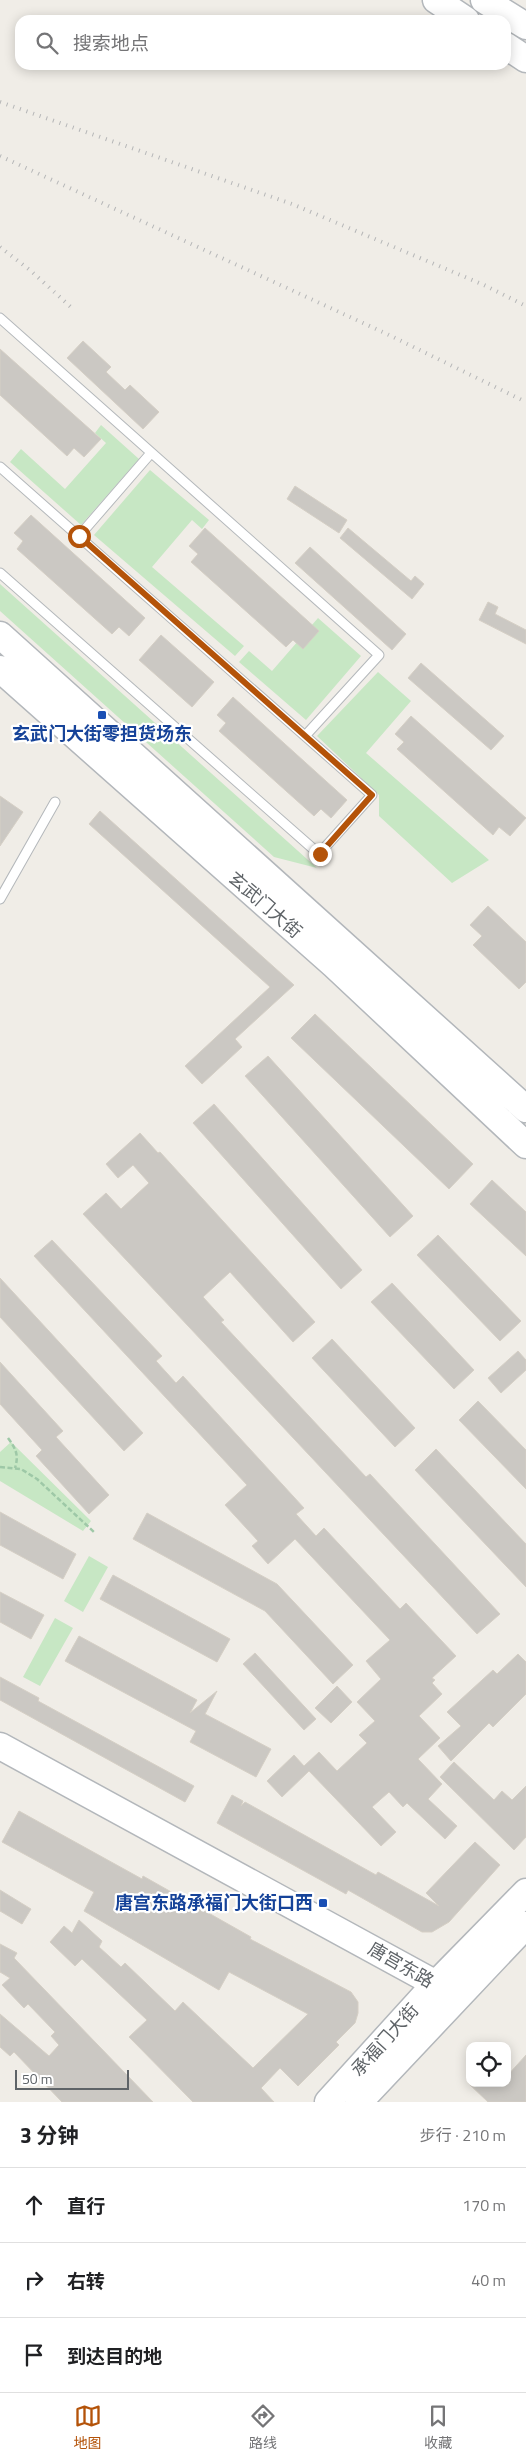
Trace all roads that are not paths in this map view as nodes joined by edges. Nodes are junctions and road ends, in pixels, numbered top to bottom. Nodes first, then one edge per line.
1 (436, 0) edge
2 (484, 0) edge
3 (458, 15) edge
4 (508, 15) edge
5 (511, 17) edge
6 (526, 26) edge
7 (511, 50) edge
8 (526, 60) edge
9 (0, 318) edge
10 (151, 453) junction
11 (0, 467) edge
12 (79, 536) junction
13 (0, 572) edge
14 (0, 635) edge
15 (0, 669) edge
16 (306, 736) junction
17 (55, 802) dead end
18 (0, 899) edge
19 (526, 1110) edge
20 (526, 1145) edge
21 (0, 1746) edge
22 (0, 1764) edge
23 (526, 1892) edge
24 (526, 1925) edge
25 (439, 1993) junction
26 (328, 2102) edge
27 (359, 2102) edge

1 - 3 main road
2 - 4 main road
5 - 6 main road
7 - 8 main road
9 - 10 lane
10 - 12 lane
10 - 16 lane
11 - 12 lane
12 - 16 lane
13 - 16 lane
14 - 19 main road, 玄武门大街
15 - 20 main road, 玄武门大街
17 - 18 lane
21 - 25 main road, 唐宫东路
22 - 25 main road, 唐宫东路
23 - 25 main road, 承福门大街
24 - 25 main road, 承福门大街
25 - 26 main road, 承福门大街
25 - 27 main road, 承福门大街

